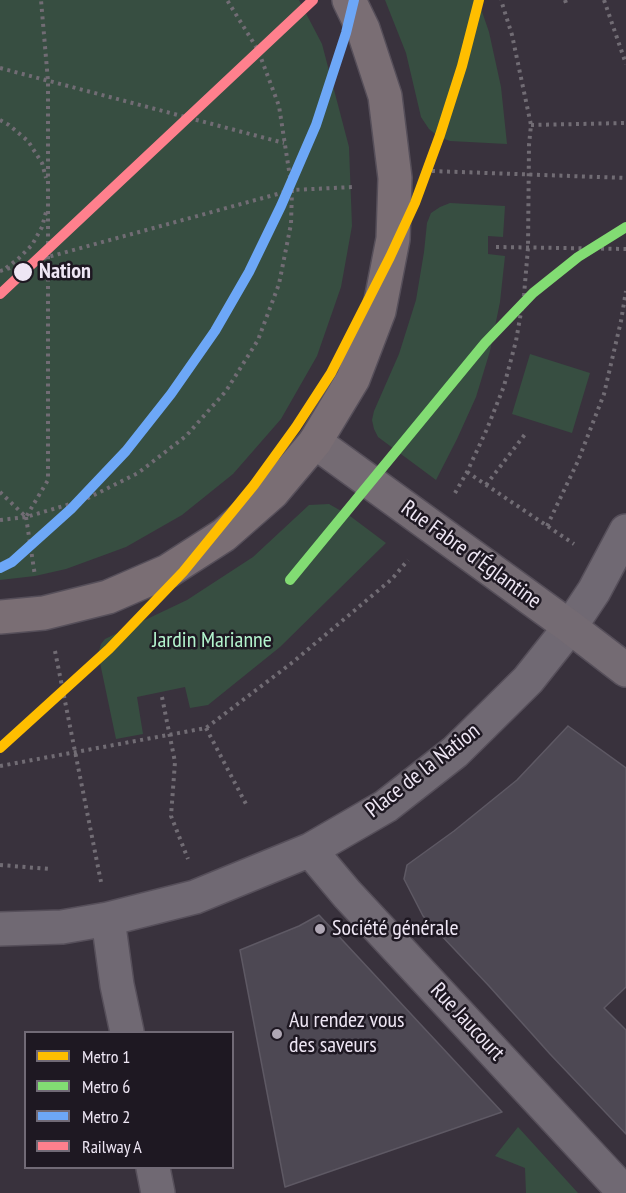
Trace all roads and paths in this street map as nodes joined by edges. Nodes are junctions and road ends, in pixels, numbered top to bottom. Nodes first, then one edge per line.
1 (41, 0) edge
2 (227, 0) edge
3 (349, 0) edge
4 (501, 0) edge
5 (604, 0) edge
6 (626, 64) edge
7 (0, 68) edge
8 (48, 81) junction
9 (0, 120) edge
10 (626, 123) edge
11 (531, 125) junction
12 (284, 143) junction
13 (430, 171) dead end
14 (529, 174) junction
15 (626, 178) edge
16 (352, 187) dead end
17 (48, 188) junction
18 (292, 190) junction
19 (496, 247) dead end
20 (528, 248) junction
21 (626, 249) edge
22 (48, 257) junction
23 (0, 271) edge
24 (626, 291) edge
25 (526, 433) dead end
26 (315, 442) junction
27 (467, 472) junction
28 (486, 484) junction
29 (0, 492) edge
30 (454, 493) dead end
31 (26, 517) junction
32 (0, 520) edge
33 (547, 526) junction
34 (626, 531) edge
35 (574, 544) dead end
36 (408, 560) dead end
37 (35, 576) dead end
38 (0, 617) edge
39 (570, 627) junction
40 (54, 650) dead end
41 (626, 670) edge
42 (162, 697) dead end
43 (206, 728) junction
44 (170, 735) junction
45 (74, 752) junction
46 (0, 765) edge
47 (247, 806) dead end
48 (310, 850) junction
49 (189, 861) dead end
50 (0, 865) edge
51 (50, 869) dead end
52 (100, 880) dead end
53 (108, 920) junction
54 (0, 929) edge
55 (126, 1031) edge
56 (153, 1169) edge
57 (158, 1193) edge
58 (625, 1193) edge

1 - 8 path
2 - 12 path
3 - 26 main road
4 - 11 path
5 - 6 path
7 - 8 path
8 - 12 path
8 - 17 path
9 - 17 path
10 - 11 path
11 - 14 path
12 - 18 path
13 - 14 path
14 - 15 path
14 - 20 path
16 - 18 path
17 - 22 path
17 - 23 path
18 - 22 path
18 - 31 path
19 - 20 path
20 - 21 path
20 - 27 path
22 - 23 path
22 - 31 path
24 - 33 path
25 - 28 path
26 - 38 main road
26 - 39 street, Rue Fabre d'Églantine
27 - 28 path
27 - 30 path
28 - 33 path
29 - 31 path
31 - 32 path
31 - 37 path
33 - 35 path
34 - 39 street, Place de la Nation
36 - 43 path
39 - 41 street, Rue Fabre d'Églantine
39 - 48 street, Place de la Nation
40 - 45 path
42 - 44 path
43 - 44 path
43 - 47 path
44 - 45 path
44 - 49 path
45 - 46 path
45 - 52 path
48 - 53 street, Place de la Nation
48 - 58 street, Rue Jaucourt
50 - 51 path
53 - 54 street, Place de la Nation
53 - 55 street
56 - 57 street

